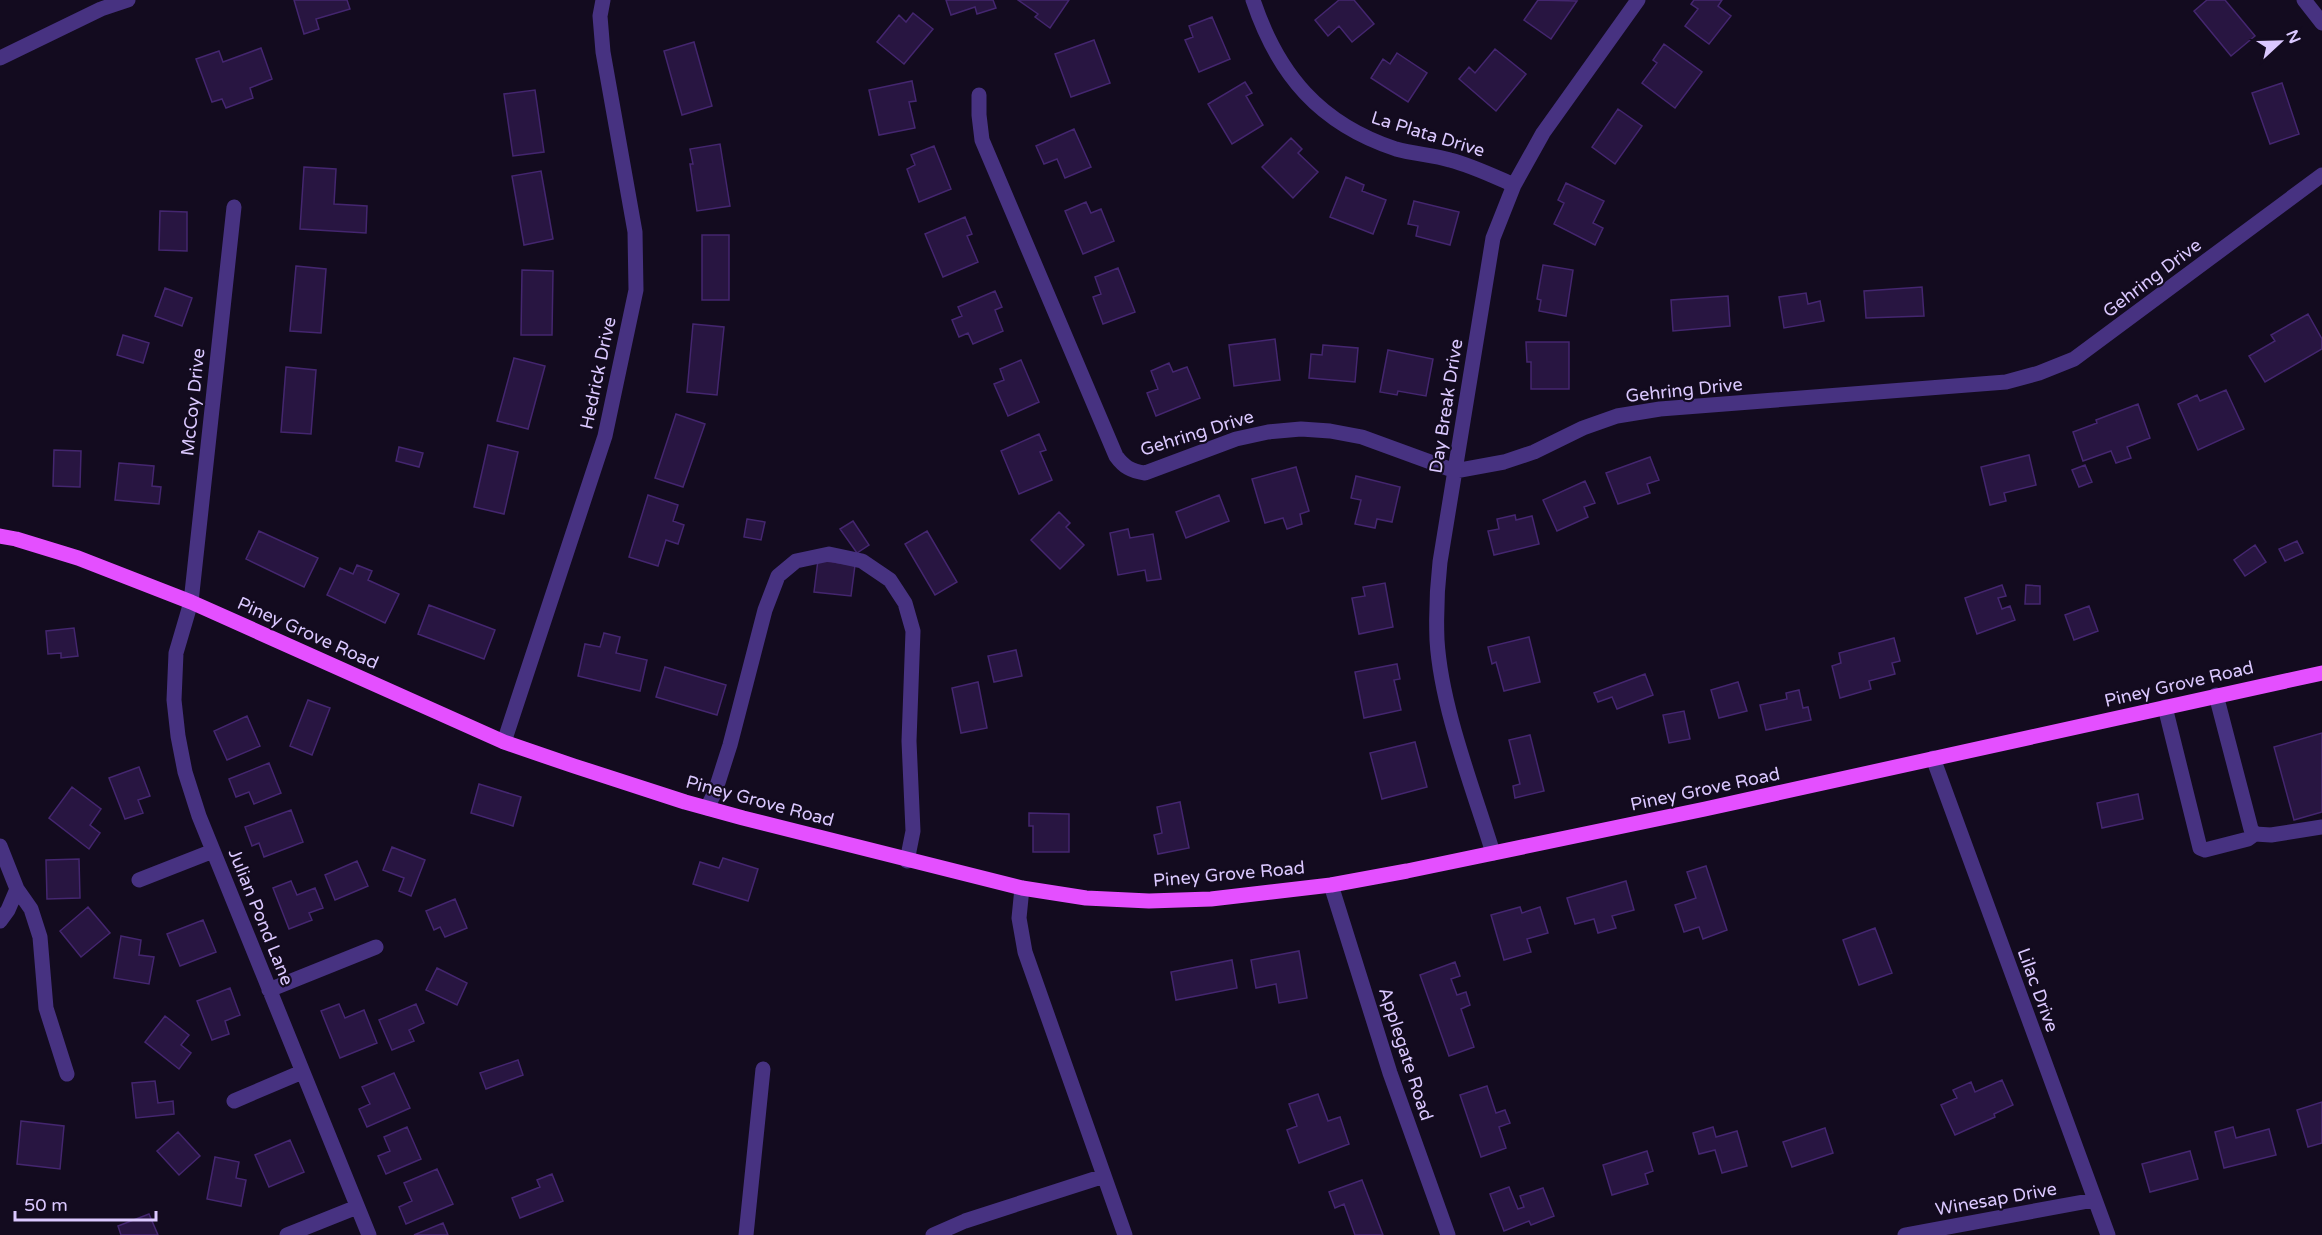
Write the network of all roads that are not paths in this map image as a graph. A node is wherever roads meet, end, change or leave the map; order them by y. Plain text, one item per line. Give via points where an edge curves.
1 (128, 0) edge
2 (603, 0) edge
3 (1253, 0) edge
4 (1638, 0) edge
5 (2304, 0) edge
6 (99, 5) edge
7 (2322, 23) edge
8 (0, 58) edge
9 (979, 95) dead end
10 (2322, 175) edge
11 (1514, 186) junction
12 (234, 207) dead end
13 (1455, 471) junction
14 (0, 536) edge
15 (191, 602) junction
16 (2322, 673) edge
17 (2216, 695) junction
18 (2165, 707) junction
19 (504, 742) junction
20 (1933, 758) junction
21 (707, 808) junction
22 (2322, 827) edge
23 (2255, 834) junction
24 (0, 846) edge
25 (213, 851) junction
26 (1493, 853) junction
27 (907, 861) junction
28 (139, 880) dead end
29 (1331, 885) junction
30 (1022, 888) junction
31 (17, 889) junction
32 (0, 921) edge
33 (376, 947) dead end
34 (269, 990) junction
35 (763, 1069) dead end
36 (302, 1072) junction
37 (67, 1074) dead end
38 (234, 1101) dead end
39 (1104, 1176) junction
40 (2094, 1200) junction
41 (357, 1207) junction
42 (287, 1235) edge
43 (369, 1235) edge
44 (746, 1235) edge
45 (933, 1235) edge
46 (1125, 1235) edge
47 (1448, 1235) edge
48 (1905, 1235) edge
49 (2108, 1235) edge

1 - 6 street
2 - 19 street, Hedrick Drive via 603,52 635,232 636,290 605,436
3 - 11 street, La Plata Drive via 1263,30 1296,85 1342,125 1398,150 1449,160
4 - 11 street, Day Break Drive via 1543,133
5 - 7 street
6 - 8 street
9 - 13 street, Gehring Drive via 982,140 1122,465 1144,473 1236,439 1301,429 1362,437
10 - 13 street, Gehring Drive via 2074,359 2039,373 2006,382 1660,409 1617,416 1534,452
11 - 13 street, Day Break Drive via 1493,238
12 - 15 street, McCoy Drive
13 - 26 street, Day Break Drive via 1438,585 1437,641 1454,727
14 - 15 main road, Piney Grove Road via 78,558
15 - 19 main road, Piney Grove Road
15 - 25 street, Julian Pond Lane via 176,653 174,700 185,772
16 - 17 main road, Piney Grove Road
17 - 18 main road, Piney Grove Road
17 - 23 street
18 - 20 main road, Piney Grove Road
18 - 23 street via 2200,848 2205,850
19 - 21 main road, Piney Grove Road
20 - 26 main road, Piney Grove Road
20 - 40 street, Lilac Drive
21 - 27 main road, Piney Grove Road
21 - 27 street via 730,745 755,644 778,576 796,561 829,554 862,561 890,580 905,603 914,631 909,741 913,831
22 - 23 street
24 - 31 street
25 - 28 street
25 - 34 street, Julian Pond Lane
26 - 29 main road, Piney Grove Road
27 - 30 main road, Piney Grove Road
29 - 30 main road, Piney Grove Road via 1211,899 1149,901 1086,898
29 - 47 street, Applegate Road via 1390,1073
30 - 39 street via 1019,918 1025,952
31 - 32 street
31 - 37 street via 31,909 40,937 46,1008
33 - 34 street
34 - 36 street, Julian Pond Lane
35 - 44 street
36 - 38 street
36 - 41 street, Julian Pond Lane
39 - 45 street
39 - 46 street
40 - 48 street, Winesap Drive
40 - 49 street, Lilac Drive
41 - 42 street
41 - 43 street, Julian Pond Lane

